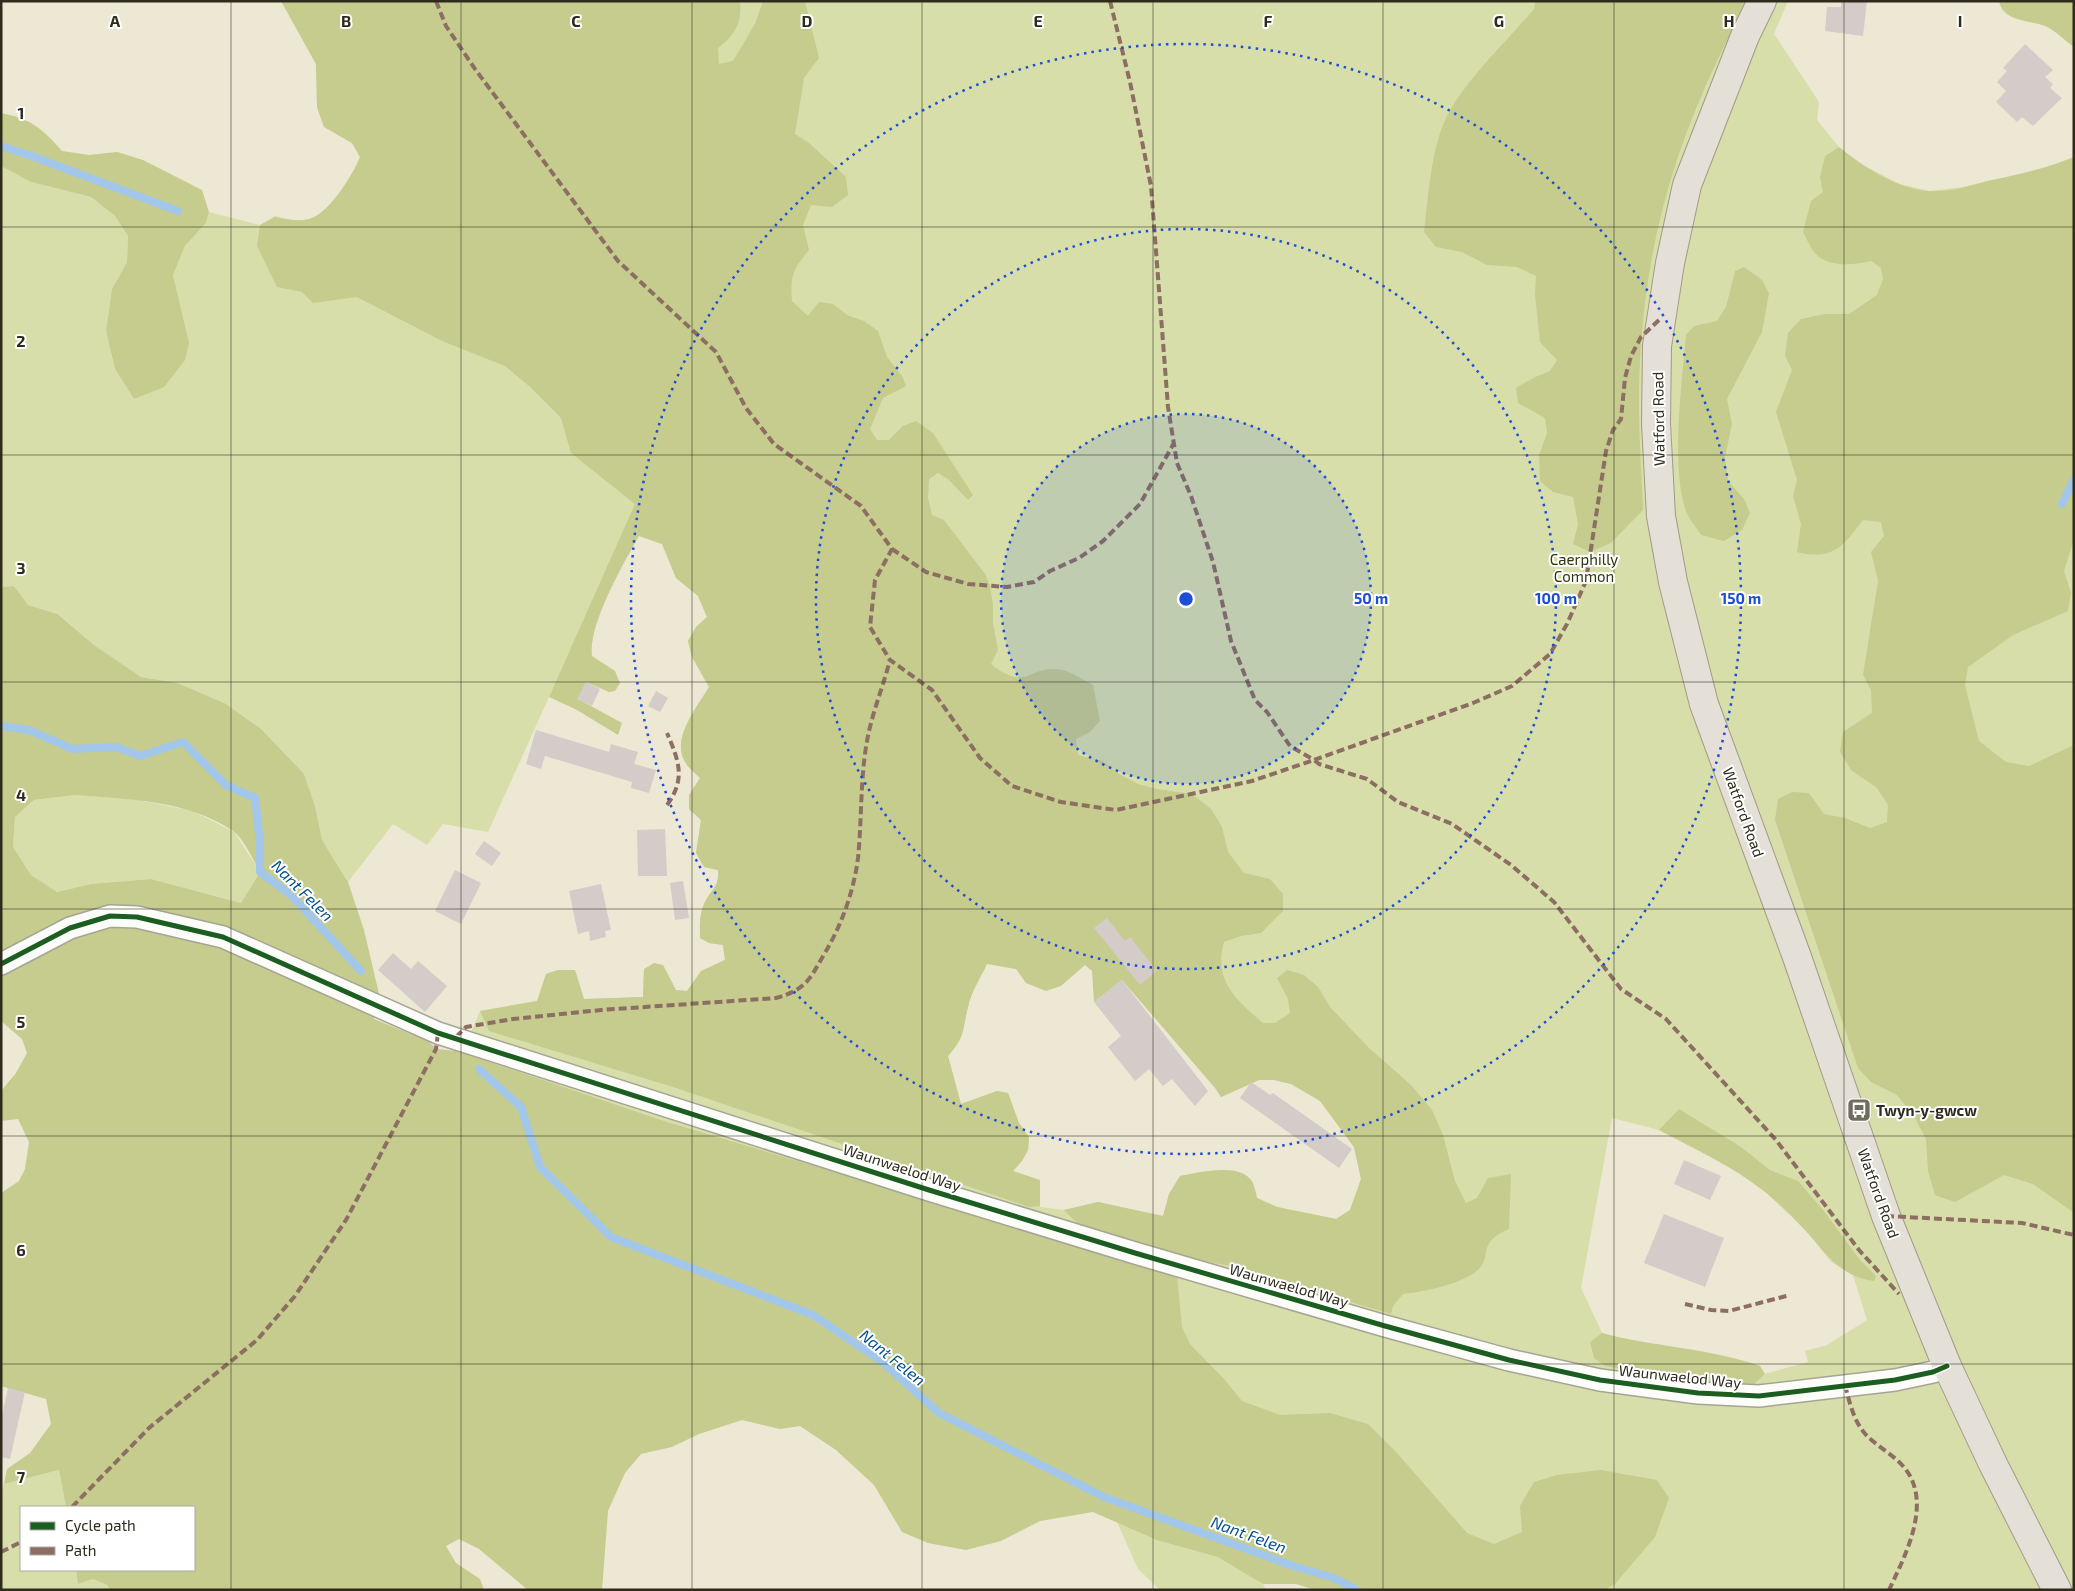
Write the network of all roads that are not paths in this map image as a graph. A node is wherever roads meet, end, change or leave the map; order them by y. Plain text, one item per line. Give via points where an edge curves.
1 (1762, 1) edge
2 (1, 964) edge
3 (1947, 1366) junction
4 (2057, 1590) edge

1 - 3 main road, Watford Road via 1731,70 1687,185 1670,263 1657,346 1656,424 1661,516 1673,582 1704,704 1797,957 1886,1216
2 - 3 street, Waunwaelod Way via 89,920 110,916 137,917 223,937 438,1033 1135,1253 1510,1360 1600,1380 1698,1393 1759,1396 1895,1380
3 - 4 main road, Watford Road

